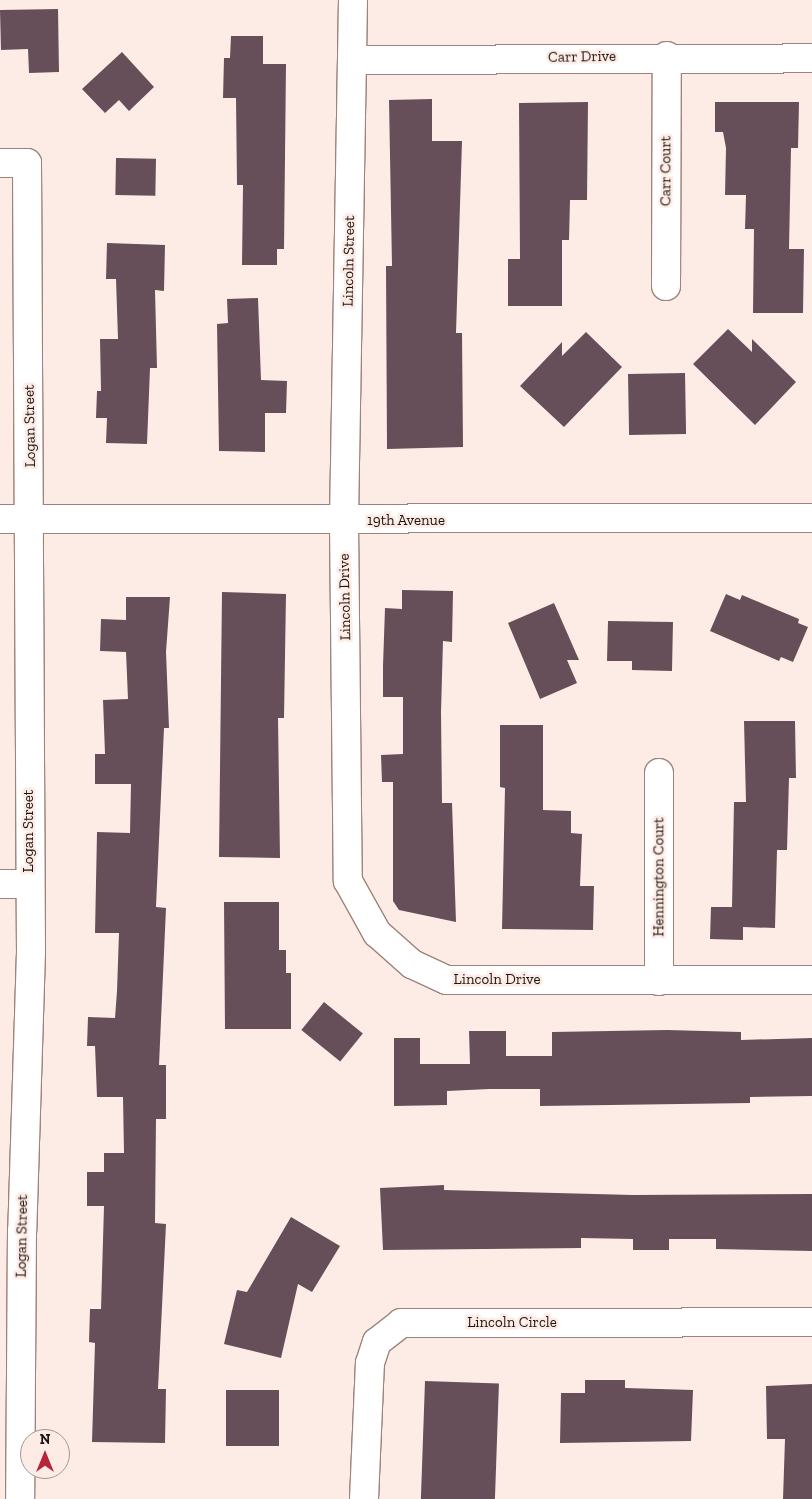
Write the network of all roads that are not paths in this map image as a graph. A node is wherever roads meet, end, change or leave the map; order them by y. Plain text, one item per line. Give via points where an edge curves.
1 (353, 0) edge
2 (667, 56) junction
3 (812, 58) edge
4 (353, 60) junction
5 (13, 163) edge
6 (666, 286) dead end
7 (812, 518) edge
8 (0, 519) edge
9 (31, 519) junction
10 (344, 522) junction
11 (659, 773) dead end
12 (0, 884) edge
13 (29, 884) junction
14 (812, 980) edge
15 (658, 981) junction
16 (812, 1322) edge
17 (20, 1499) edge
18 (364, 1499) edge

1 - 4 street, Lincoln Street
2 - 3 street, Carr Drive
2 - 4 street, Carr Drive
2 - 6 street, Carr Court
4 - 10 street, Lincoln Street
5 - 9 street, Logan Street
7 - 10 street, 19th Avenue
8 - 9 street, 19th Avenue
9 - 10 street, 19th Avenue
9 - 13 street, Logan Street
10 - 15 street, Lincoln Drive via 348,881 371,925 412,964 447,980
11 - 15 street, Hennington Court
12 - 13 street
13 - 17 street, Logan Street
14 - 15 street, Lincoln Drive
16 - 18 street, Lincoln Circle via 401,1323 377,1342 370,1363

